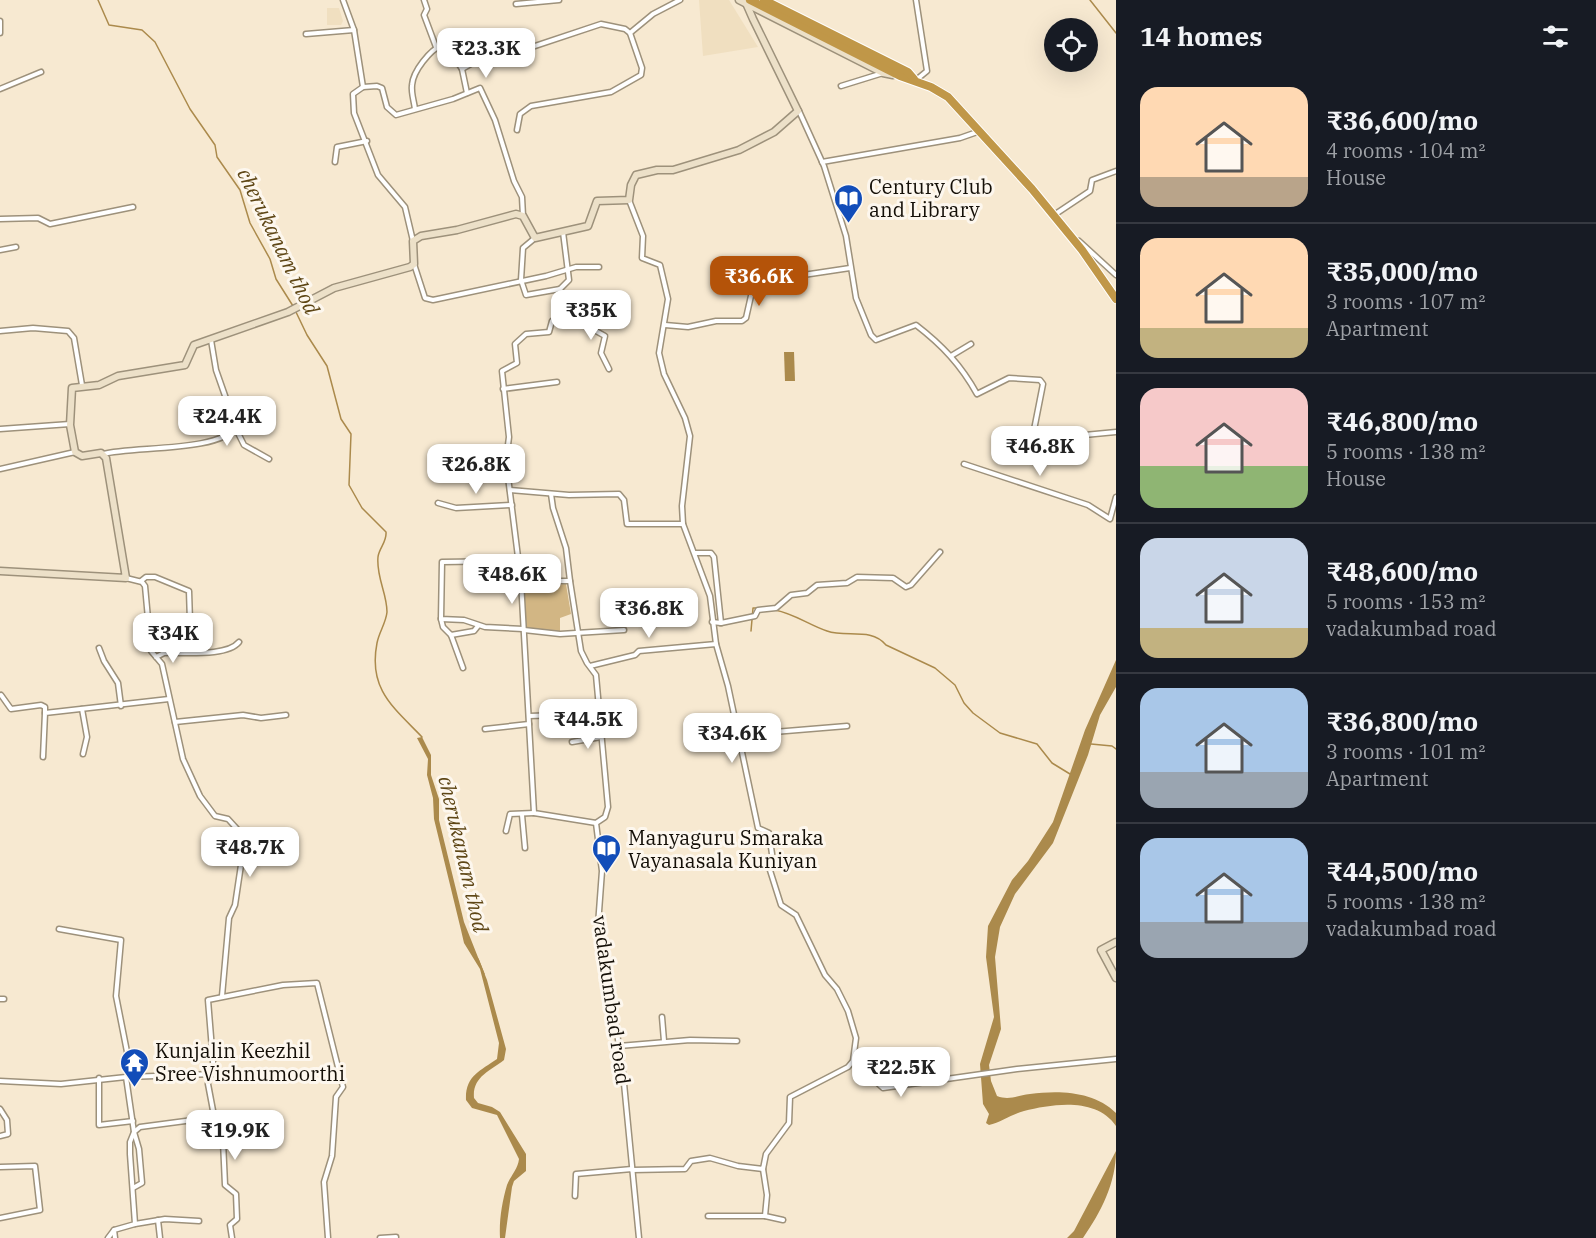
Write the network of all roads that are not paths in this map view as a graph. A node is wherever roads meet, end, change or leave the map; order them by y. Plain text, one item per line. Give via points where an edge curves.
1 (344, 0) edge
2 (424, 0) edge
3 (559, 0) edge
4 (680, 0) edge
5 (916, 0) edge
6 (751, 1) edge
7 (516, 4) dead end
8 (0, 21) edge
9 (354, 30) junction
10 (0, 33) edge
11 (630, 33) junction
12 (306, 34) dead end
13 (436, 47) junction
14 (462, 69) junction
15 (40, 72) dead end
16 (883, 73) junction
17 (900, 76) junction
18 (915, 80) junction
19 (841, 86) dead end
20 (363, 87) junction
21 (0, 89) edge
22 (467, 93) junction
23 (415, 109) junction
24 (798, 111) junction
25 (517, 130) dead end
26 (980, 131) junction
27 (367, 141) junction
28 (335, 162) dead end
29 (822, 162) junction
30 (1116, 171) edge
31 (629, 200) junction
32 (133, 207) dead end
33 (1054, 215) junction
34 (523, 216) junction
35 (0, 219) edge
36 (1067, 231) junction
37 (562, 232) junction
38 (535, 238) junction
39 (413, 241) junction
40 (16, 247) dead end
41 (0, 249) edge
42 (414, 264) junction
43 (598, 267) dead end
44 (850, 268) junction
45 (567, 269) junction
46 (1116, 275) edge
47 (521, 279) junction
48 (560, 289) junction
49 (1116, 299) edge
50 (569, 313) junction
51 (665, 325) junction
52 (0, 331) edge
53 (211, 340) junction
54 (971, 344) dead end
55 (951, 356) junction
56 (609, 369) dead end
57 (557, 382) dead end
58 (82, 386) junction
59 (503, 389) junction
60 (70, 424) junction
61 (0, 429) edge
62 (236, 429) junction
63 (1116, 432) edge
64 (75, 452) junction
65 (104, 454) junction
66 (269, 459) dead end
67 (964, 464) dead end
68 (0, 469) edge
69 (510, 490) junction
70 (551, 494) junction
71 (1116, 497) edge
72 (438, 503) dead end
73 (512, 505) junction
74 (683, 524) junction
75 (940, 552) dead end
76 (695, 553) junction
77 (518, 561) junction
78 (0, 572) edge
79 (126, 578) junction
80 (521, 581) junction
81 (570, 581) junction
82 (141, 582) junction
83 (441, 619) junction
84 (712, 622) junction
85 (721, 623) junction
86 (478, 626) junction
87 (524, 629) junction
88 (624, 630) dead end
89 (578, 633) junction
90 (451, 635) junction
91 (239, 642) dead end
92 (716, 644) junction
93 (99, 648) dead end
94 (192, 652) junction
95 (156, 657) junction
96 (590, 666) junction
97 (463, 668) dead end
98 (2, 695) dead end
99 (169, 699) junction
100 (121, 706) junction
101 (599, 708) junction
102 (82, 710) junction
103 (45, 713) junction
104 (286, 715) dead end
105 (529, 716) junction
106 (175, 722) junction
107 (530, 724) junction
108 (847, 726) dead end
109 (485, 729) dead end
110 (739, 735) junction
111 (602, 737) junction
112 (572, 742) dead end
113 (83, 754) dead end
114 (43, 757) dead end
115 (534, 813) junction
116 (522, 814) junction
117 (596, 823) junction
118 (506, 831) dead end
119 (525, 848) dead end
120 (59, 929) dead end
121 (1116, 942) edge
122 (1116, 978) edge
123 (222, 996) junction
124 (662, 1017) dead end
125 (664, 1041) junction
126 (737, 1041) dead end
127 (619, 1046) junction
128 (1116, 1059) edge
129 (853, 1061) junction
130 (126, 1077) junction
131 (132, 1077) junction
132 (99, 1078) junction
133 (0, 1081) edge
134 (208, 1084) dead end
135 (0, 1109) edge
136 (192, 1120) dead end
137 (133, 1121) junction
138 (135, 1132) junction
139 (0, 1136) edge
140 (0, 1167) edge
141 (632, 1169) junction
142 (764, 1169) junction
143 (133, 1188) junction
144 (575, 1196) dead end
145 (708, 1216) dead end
146 (765, 1216) junction
147 (0, 1218) edge
148 (158, 1220) junction
149 (783, 1220) dead end
150 (199, 1221) dead end
151 (135, 1224) junction
152 (114, 1230) junction
153 (396, 1237) edge
154 (108, 1238) edge
155 (115, 1238) edge
156 (160, 1238) edge
157 (232, 1238) edge
158 (328, 1238) edge
159 (380, 1238) edge
160 (639, 1238) edge

1 - 9 street
2 - 13 street via 424,15
3 - 7 street
4 - 11 street via 653,14
5 - 18 street via 927,71
6 - 16 street
6 - 17 highway
6 - 18 highway via 908,72
6 - 24 street
8 - 10 street
9 - 12 street
9 - 20 street
11 - 14 street via 601,24 505,56 478,60
11 - 25 street via 641,75 602,94 531,106 520,114
13 - 14 street via 446,44
13 - 23 street via 414,77
14 - 22 street
15 - 21 street
16 - 17 street
16 - 19 street
17 - 18 highway
18 - 26 highway via 948,97
20 - 23 street via 382,88 392,114
20 - 27 street via 352,98 354,113
22 - 23 street
22 - 34 street via 480,88 486,96 522,197
24 - 29 street
24 - 31 street via 774,132 739,150 674,170 636,175
26 - 29 street via 960,138
26 - 33 highway
27 - 28 street via 337,147
27 - 39 street via 378,175 405,207
29 - 44 street via 846,236
30 - 33 street via 1092,180 1090,191
31 - 37 street via 597,201 588,226
31 - 51 street via 643,236 642,258 660,265 668,298
32 - 35 street via 51,224 38,218
33 - 36 highway
34 - 38 street
34 - 39 street via 508,215
36 - 46 street
36 - 49 highway
37 - 38 street
37 - 45 street
38 - 47 street via 523,248
39 - 42 street
40 - 41 street
42 - 47 street via 425,298 433,300
42 - 53 street via 334,288 288,312
43 - 45 street
44 - 51 street via 790,277 765,272 755,278 742,321 688,327
44 - 55 street via 856,298 876,340 916,325
45 - 47 street
45 - 48 street via 569,280
47 - 48 street via 526,295
48 - 50 street
50 - 56 street via 587,314 596,322 596,331 605,336 601,353
50 - 59 street via 552,321 551,331 525,334 515,344 516,363 502,371
51 - 74 street via 659,353 664,375 690,436 681,506
52 - 58 street via 68,331 74,338
53 - 58 street via 194,345 185,365
53 - 62 street via 216,370
54 - 55 street
55 - 63 street via 977,394 1009,378 1040,380 1043,384 1032,440
57 - 59 street
58 - 60 street via 70,391
59 - 69 street
60 - 61 street
60 - 64 street
62 - 65 street via 202,443
62 - 66 street via 244,445
64 - 65 street via 82,456
64 - 68 street
65 - 79 street
67 - 71 street via 1088,505 1110,519
69 - 70 street
69 - 73 street
70 - 74 street via 619,494 624,500 627,524
70 - 81 street via 566,548
72 - 73 street via 456,508
73 - 77 street
74 - 76 street
75 - 85 street via 906,587 893,578 857,577 847,583 817,585 807,593 791,595 776,608
76 - 84 street via 710,597
76 - 85 street via 711,553 714,557
77 - 80 street
77 - 83 street via 442,562
78 - 79 street
79 - 82 street
80 - 81 street
80 - 87 street
81 - 89 street
82 - 94 street via 146,577 155,577 189,591
82 - 95 street via 145,586 151,651
83 - 86 street via 464,620
83 - 90 street
84 - 85 street
84 - 92 street
86 - 87 street
86 - 90 street via 474,631
87 - 89 street
87 - 105 street
88 - 89 street
89 - 96 street via 584,659
90 - 97 street
91 - 94 street via 232,649
92 - 96 street via 639,651
92 - 110 street
93 - 100 street via 118,683
94 - 95 street
95 - 99 street via 162,664
96 - 101 street via 596,675
98 - 103 street via 11,709 41,705
99 - 100 street
99 - 106 street
100 - 102 street
101 - 105 street
101 - 111 street
102 - 103 street
102 - 113 street via 87,737
103 - 114 street
104 - 106 street
105 - 107 street
106 - 123 street via 183,759 200,796 216,816 234,823 240,838 241,865 229,918
107 - 109 street
107 - 115 street
108 - 110 street
110 - 129 street via 758,828 769,833 772,854 768,864 781,905 796,915 825,975 848,1011 856,1038
111 - 112 street
111 - 117 street via 608,807 605,817
115 - 116 street
115 - 117 street
116 - 118 street via 510,814
116 - 119 street
117 - 127 street, vadakumbad road via 602,870 598,926
120 - 131 street via 121,940 116,996
121 - 122 street via 1101,950
123 - 131 street via 207,1002 214,1074
123 - 158 street via 318,983 343,1088 336,1097 332,1156 324,1182
124 - 125 street
125 - 126 street
125 - 127 street
127 - 141 street, vadakumbad road
128 - 129 street via 880,1088
129 - 142 street via 844,1070 789,1097 789,1123 766,1154
130 - 131 street
130 - 132 street
130 - 137 street
132 - 133 street via 61,1084
132 - 137 street via 99,1125
134 - 157 street via 214,1121 223,1141 225,1185 236,1194 237,1219 230,1226
135 - 139 street via 7,1119 8,1134
136 - 138 street via 140,1127
137 - 138 street
138 - 143 street via 130,1142
138 - 143 street via 142,1183
140 - 147 street via 35,1166 40,1210
141 - 142 street via 685,1169 691,1161 705,1158
141 - 144 street via 576,1174
141 - 160 street, vadakumbad road
142 - 146 street
143 - 151 street
145 - 146 street
146 - 149 street
148 - 150 street
148 - 151 street
148 - 156 street
151 - 152 street
152 - 154 street
152 - 155 street
153 - 159 street

